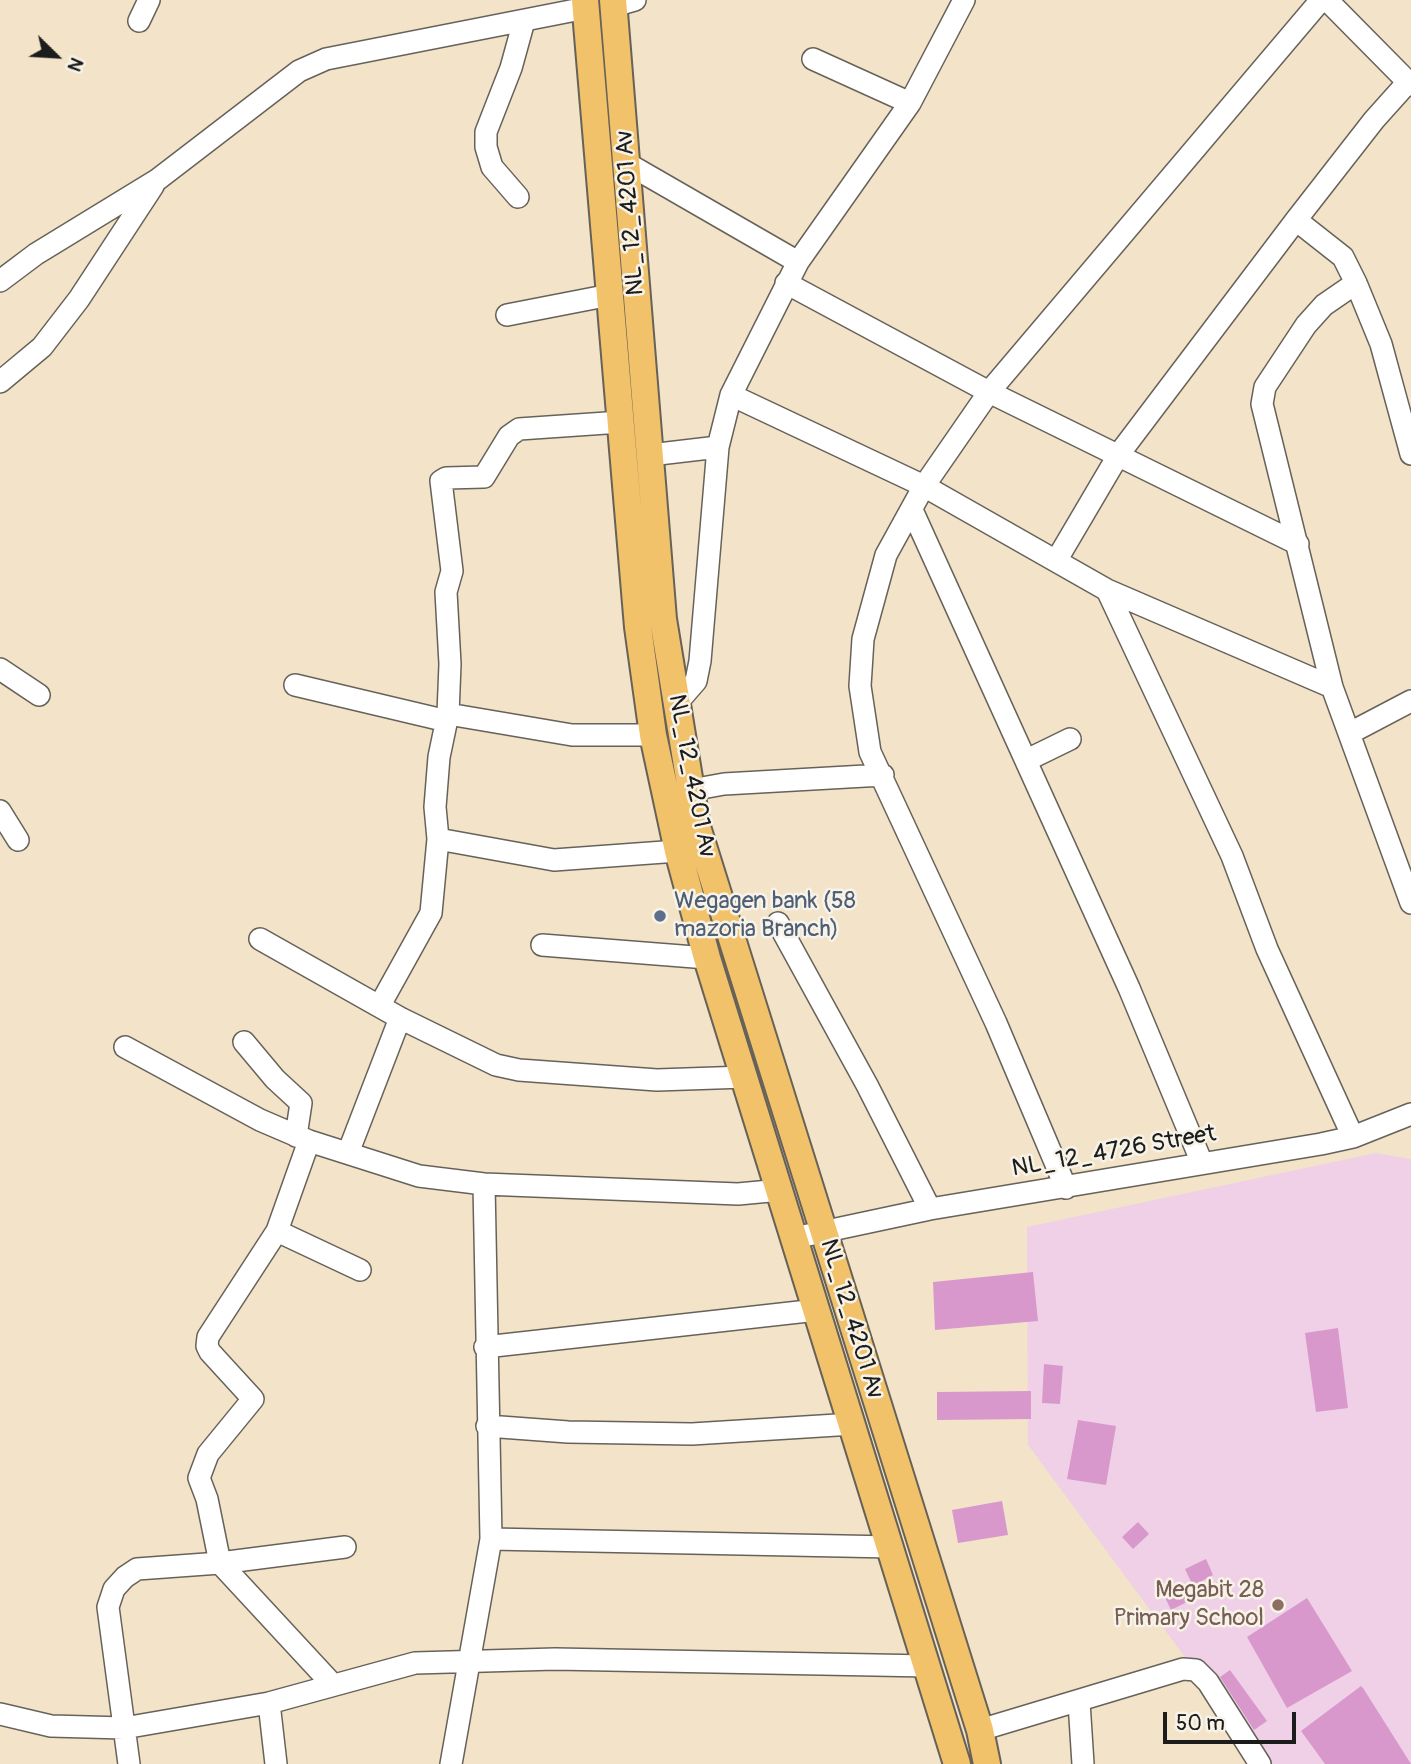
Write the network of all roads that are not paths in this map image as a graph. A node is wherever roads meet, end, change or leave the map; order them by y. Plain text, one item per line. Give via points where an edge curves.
1 (149, 0) edge
2 (964, 0) edge
3 (1321, 0) edge
4 (1327, 0) edge
5 (621, 2) edge
6 (586, 4) edge
7 (139, 21) dead end
8 (524, 21) junction
9 (813, 59) dead end
10 (1410, 84) edge
11 (910, 103) junction
12 (628, 164) junction
13 (157, 180) junction
14 (519, 197) dead end
15 (1296, 220) junction
16 (798, 262) junction
17 (0, 281) edge
18 (786, 283) junction
19 (1356, 283) junction
20 (610, 295) junction
21 (506, 315) dead end
22 (0, 382) edge
23 (989, 392) junction
24 (731, 395) junction
25 (621, 422) junction
26 (718, 447) junction
27 (1119, 454) junction
28 (1411, 454) edge
29 (649, 455) junction
30 (924, 486) junction
31 (912, 510) junction
32 (1298, 544) junction
33 (1056, 561) junction
34 (1107, 590) junction
35 (0, 669) edge
36 (295, 685) dead end
37 (1332, 687) junction
38 (39, 695) dead end
39 (1411, 701) edge
40 (677, 704) junction
41 (447, 717) junction
42 (1350, 733) junction
43 (653, 735) junction
44 (1070, 739) dead end
45 (1027, 760) junction
46 (883, 775) junction
47 (691, 790) junction
48 (0, 811) edge
49 (438, 839) junction
50 (18, 840) dead end
51 (678, 851) junction
52 (1411, 902) edge
53 (778, 923) dead end
54 (260, 939) dead end
55 (542, 945) dead end
56 (707, 958) junction
57 (380, 1005) junction
58 (400, 1018) junction
59 (244, 1042) dead end
60 (125, 1047) dead end
61 (745, 1077) junction
62 (1411, 1114) edge
63 (1353, 1137) junction
64 (302, 1138) junction
65 (348, 1153) junction
66 (1202, 1163) junction
67 (484, 1184) junction
68 (1066, 1188) junction
69 (781, 1191) junction
70 (930, 1209) junction
71 (823, 1230) junction
72 (277, 1231) junction
73 (794, 1238) junction
74 (360, 1270) dead end
75 (817, 1310) junction
76 (485, 1348) junction
77 (853, 1424) junction
78 (487, 1426) junction
79 (491, 1539) junction
80 (892, 1547) junction
81 (345, 1548) dead end
82 (220, 1563) junction
83 (469, 1661) junction
84 (928, 1666) junction
85 (333, 1685) junction
86 (1079, 1702) junction
87 (269, 1703) junction
88 (0, 1714) edge
89 (124, 1728) junction
90 (980, 1730) junction
91 (1256, 1762) edge
92 (129, 1764) edge
93 (276, 1764) edge
94 (451, 1764) edge
95 (957, 1764) edge
96 (987, 1764) edge
97 (1083, 1764) edge

1 - 7 street
2 - 11 street
3 - 23 street
4 - 10 street
5 - 12 main road, NL_12_4201 Av
6 - 8 street
6 - 20 main road, NL_12_4201 Av
8 - 13 street via 326,59 299,71
8 - 14 street via 486,131 492,167
9 - 11 street
10 - 15 street via 1374,120
11 - 16 street
12 - 16 street
12 - 29 main road, NL_12_4201 Av
13 - 17 street
13 - 22 street via 42,347
15 - 19 street via 1343,257
15 - 27 street
16 - 18 street
18 - 23 street
18 - 24 street
19 - 28 street via 1381,344
19 - 32 street via 1306,325 1262,395
20 - 21 street
20 - 25 main road, NL_12_4201 Av
23 - 27 street
23 - 30 street
24 - 26 street
24 - 30 street
25 - 41 street via 519,429 509,436 484,477 441,481 452,571 446,592
25 - 43 main road, NL_12_4201 Av via 638,627
26 - 29 street
26 - 40 street via 700,661 696,681
27 - 32 street
27 - 33 street
29 - 40 main road, NL_12_4201 Av via 663,619
30 - 31 street
30 - 33 street
31 - 45 street
31 - 46 street via 886,555 863,639 860,686 864,723 870,752
32 - 37 street
33 - 34 street
34 - 37 street
34 - 63 street via 1232,856 1267,949
35 - 38 street
36 - 41 street
37 - 42 street
39 - 42 street
40 - 47 main road, NL_12_4201 Av
41 - 43 street via 572,735
41 - 49 street via 436,783
42 - 52 street
43 - 51 main road, NL_12_4201 Av
44 - 45 street
45 - 66 street
46 - 47 street
46 - 68 street
47 - 71 main road, NL_12_4201 Av via 719,903
48 - 50 street
49 - 51 street via 554,859
49 - 57 street via 431,913
51 - 56 main road, NL_12_4201 Av
53 - 70 street
54 - 57 street
55 - 56 street
56 - 61 main road, NL_12_4201 Av
57 - 58 street
58 - 61 street via 475,1058 519,1070 657,1080
58 - 65 street
59 - 64 street via 301,1103
60 - 64 street
61 - 69 main road, NL_12_4201 Av
62 - 63 street, NL_12_4726 Street
63 - 66 street, NL_12_4726 Street
64 - 65 street
64 - 72 street
65 - 67 street via 419,1176
66 - 68 street, NL_12_4726 Street
67 - 69 street via 738,1194
67 - 76 street
68 - 70 street, NL_12_4726 Street
69 - 73 main road, NL_12_4201 Av
70 - 71 street, NL_12_4726 Street
71 - 73 street, NL_12_4726 Street
71 - 90 main road, NL_12_4201 Av
72 - 74 street
72 - 82 street via 206,1346 253,1399 208,1454 199,1478
73 - 75 main road, NL_12_4201 Av
75 - 76 street
75 - 77 main road, NL_12_4201 Av
76 - 78 street
77 - 78 street via 692,1434
77 - 80 main road, NL_12_4201 Av
78 - 79 street
79 - 80 street
79 - 83 street
80 - 84 main road, NL_12_4201 Av
81 - 82 street
82 - 85 street
82 - 89 street via 136,1569 114,1589 108,1607
83 - 84 street
83 - 85 street via 415,1663
83 - 94 street
84 - 95 main road, NL_12_4201 Av
85 - 87 street
86 - 90 street
86 - 91 street via 1182,1669 1196,1670
86 - 97 street
87 - 89 street
87 - 93 street
88 - 89 street via 51,1726
89 - 92 street
90 - 96 main road, NL_12_4201 Av

